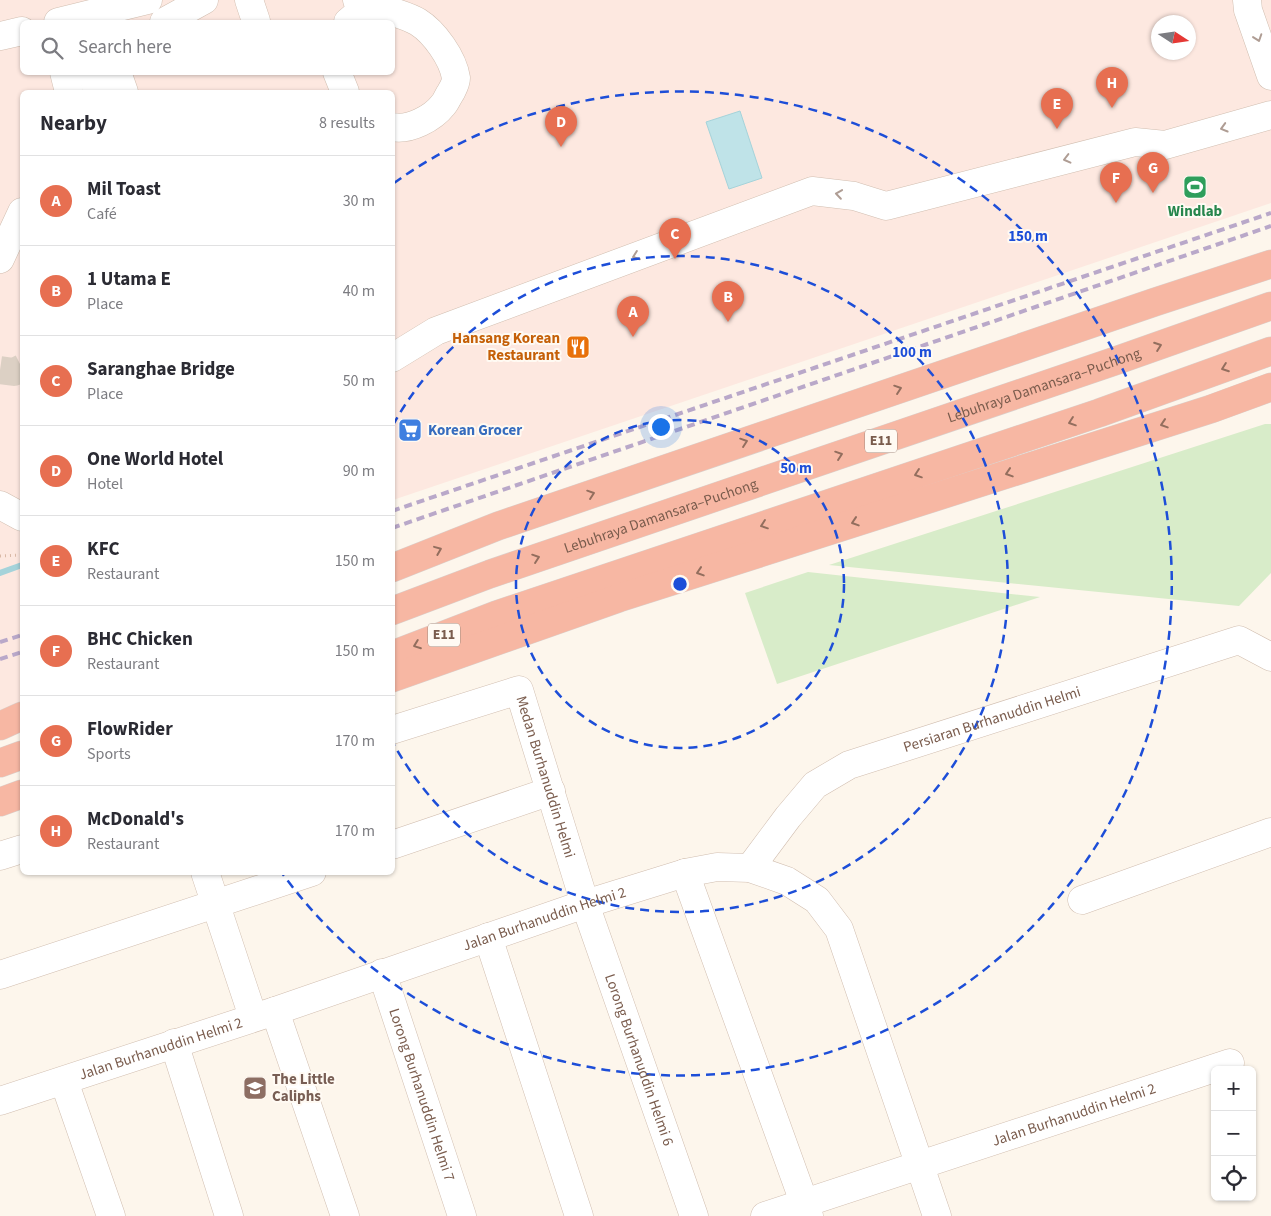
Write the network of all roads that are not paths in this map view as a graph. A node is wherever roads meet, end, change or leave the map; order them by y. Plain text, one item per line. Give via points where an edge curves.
1 (204, 0) edge
2 (338, 0) edge
3 (357, 0) edge
4 (368, 0) edge
5 (411, 0) edge
6 (1247, 0) edge
7 (151, 8) edge
8 (100, 17) edge
9 (75, 20) edge
10 (168, 20) edge
11 (333, 20) edge
12 (350, 20) edge
13 (20, 31) edge
14 (0, 36) edge
15 (65, 75) edge
16 (92, 75) edge
17 (119, 75) edge
18 (331, 75) edge
19 (339, 75) edge
20 (1271, 76) edge
21 (68, 90) edge
22 (97, 90) edge
23 (123, 90) edge
24 (335, 90) edge
25 (343, 90) edge
26 (1271, 115) edge
27 (395, 128) edge
28 (395, 137) edge
29 (20, 216) edge
30 (0, 259) edge
31 (1271, 264) edge
32 (1271, 275) edge
33 (1155, 302) junction
34 (1271, 306) edge
35 (1271, 351) edge
36 (395, 356) edge
37 (1271, 387) edge
38 (1271, 400) edge
39 (1211, 409) junction
40 (0, 505) edge
41 (20, 516) edge
42 (395, 567) edge
43 (395, 610) edge
44 (395, 654) edge
45 (1271, 657) edge
46 (395, 677) edge
47 (20, 717) edge
48 (0, 726) edge
49 (395, 729) edge
50 (20, 747) edge
51 (0, 749) edge
52 (20, 755) edge
53 (0, 763) edge
54 (550, 791) junction
55 (20, 795) edge
56 (0, 802) edge
57 (1271, 832) edge
58 (395, 844) edge
59 (20, 850) edge
60 (0, 856) edge
61 (750, 868) junction
62 (685, 873) junction
63 (206, 875) edge
64 (303, 875) edge
65 (1082, 900) dead end
66 (585, 904) junction
67 (216, 905) junction
68 (488, 937) junction
69 (382, 973) junction
70 (0, 975) edge
71 (264, 1014) junction
72 (174, 1043) junction
73 (1230, 1063) dead end
74 (64, 1081) junction
75 (0, 1100) edge
76 (919, 1164) junction
77 (807, 1210) edge
78 (111, 1216) edge
79 (229, 1216) edge
80 (345, 1216) edge
81 (462, 1216) edge
82 (579, 1216) edge
83 (694, 1216) edge
84 (766, 1216) edge
85 (936, 1216) edge

1 - 10 street
2 - 11 street
3 - 12 street via 361,11
4 - 27 street via 371,8 380,8 418,22 442,45 456,79 443,105 428,117 411,126
5 - 28 street via 427,9 451,45 463,72 463,86 451,111 434,127
6 -> 20 street
7 - 8 street
8 - 9 street
13 - 14 street
15 - 21 street
16 - 22 street
17 - 23 street
18 - 24 street
19 - 25 street
26 -> 36 street via 1165,146 1135,142 886,206 854,196 812,191 436,331
29 - 30 street
31 - 33 highway
32 - 33 highway via 1175,304
42 -> 33 highway via 498,526
43 -> 34 highway, Lebuhraya Damansara–Puchong / E11 via 490,574
35 -> 44 highway, E11 via 1099,413 496,615
37 - 39 highway
38 - 39 highway
39 -> 46 highway via 619,598
40 - 41 street
45 - 61 street, Persiaran Burhanuddin Helmi via 1240,640 849,765 815,785
47 - 48 highway
49 - 54 street, Medan Burhanuddin Helmi via 519,690
50 - 51 highway
52 - 53 highway
54 - 58 street
54 - 66 street, Medan Burhanuddin Helmi
55 - 56 highway
57 - 65 street
59 - 60 street
61 - 62 street, Jalan Burhanuddin Helmi 2 via 717,867
61 - 76 street, Jalan Burhanuddin Helmi 2 via 787,882 817,900 839,928
62 - 66 street, Jalan Burhanuddin Helmi 2
62 - 77 street
63 - 67 street
64 - 67 street
66 - 68 street, Jalan Burhanuddin Helmi 2
66 - 83 street, Lorong Burhanuddin Helmi 6
67 - 70 street
67 - 71 street
68 - 69 street, Jalan Burhanuddin Helmi 2
68 - 82 street
69 - 71 street, Jalan Burhanuddin Helmi 2
69 - 81 street, Lorong Burhanuddin Helmi 7
71 - 72 street, Jalan Burhanuddin Helmi 2
71 - 80 street
72 - 74 street, Jalan Burhanuddin Helmi 2
72 - 79 street
73 - 76 street, Jalan Burhanuddin Helmi 2
74 - 75 street, Jalan Burhanuddin Helmi 2
74 - 78 street
76 - 77 street
76 - 85 street, Jalan Burhanuddin Helmi 2
77 - 84 street

